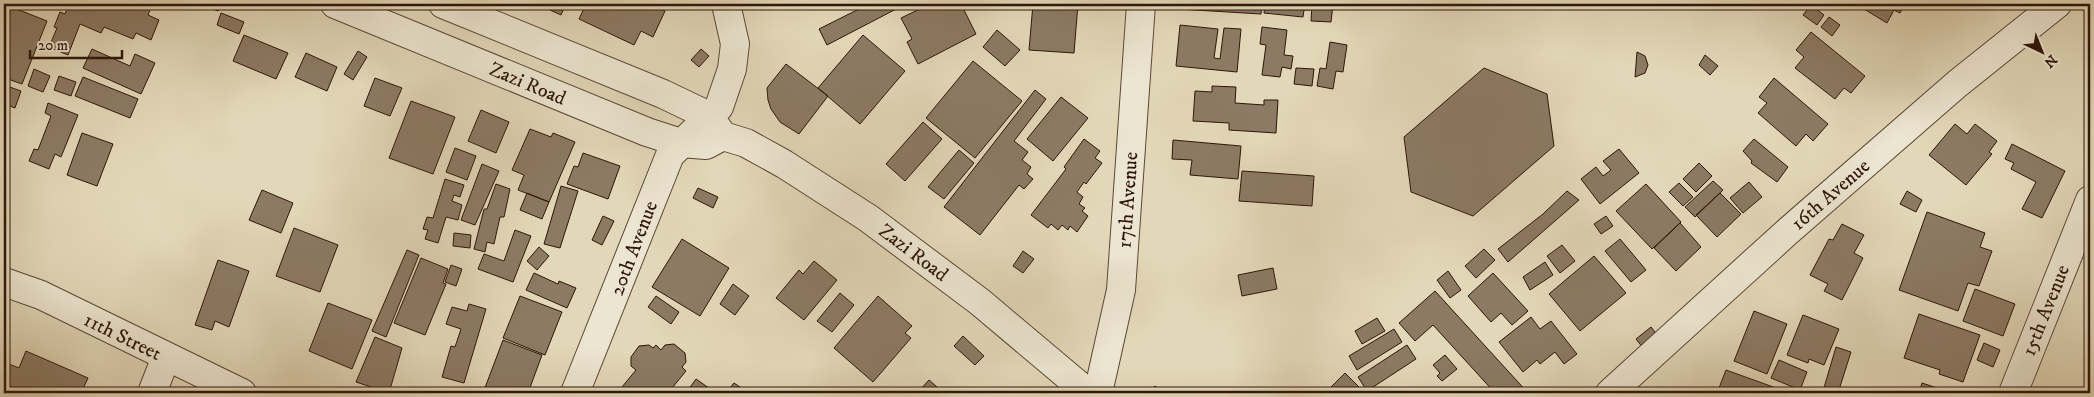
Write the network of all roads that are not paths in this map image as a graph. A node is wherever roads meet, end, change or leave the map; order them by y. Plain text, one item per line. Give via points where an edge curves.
1 (335, 4) edge
2 (443, 4) edge
3 (726, 4) edge
4 (1141, 4) edge
5 (2057, 4) edge
6 (716, 126) junction
7 (681, 143) junction
8 (2090, 200) edge
9 (4, 282) edge
10 (166, 357) junction
11 (152, 393) edge
12 (242, 393) edge
13 (574, 393) edge
14 (1088, 393) edge
15 (1098, 393) edge
16 (1610, 393) edge
17 (2013, 393) edge

1 - 7 street, Zazi Road
2 - 6 street, Zazi Road via 654,91
3 - 6 street, 20th Avenue via 735,44 732,69
4 - 15 street, 17th Avenue via 1121,290
5 - 16 street, 16th Avenue via 1957,84 1786,232
6 - 7 street, 20th Avenue
6 - 14 street, Zazi Road via 784,164 868,218 980,302
7 - 13 street, 20th Avenue via 670,156
8 - 17 street, 15th Avenue
9 - 10 street, 11th Street via 40,295
10 - 11 street
10 - 12 street, 11th Street

